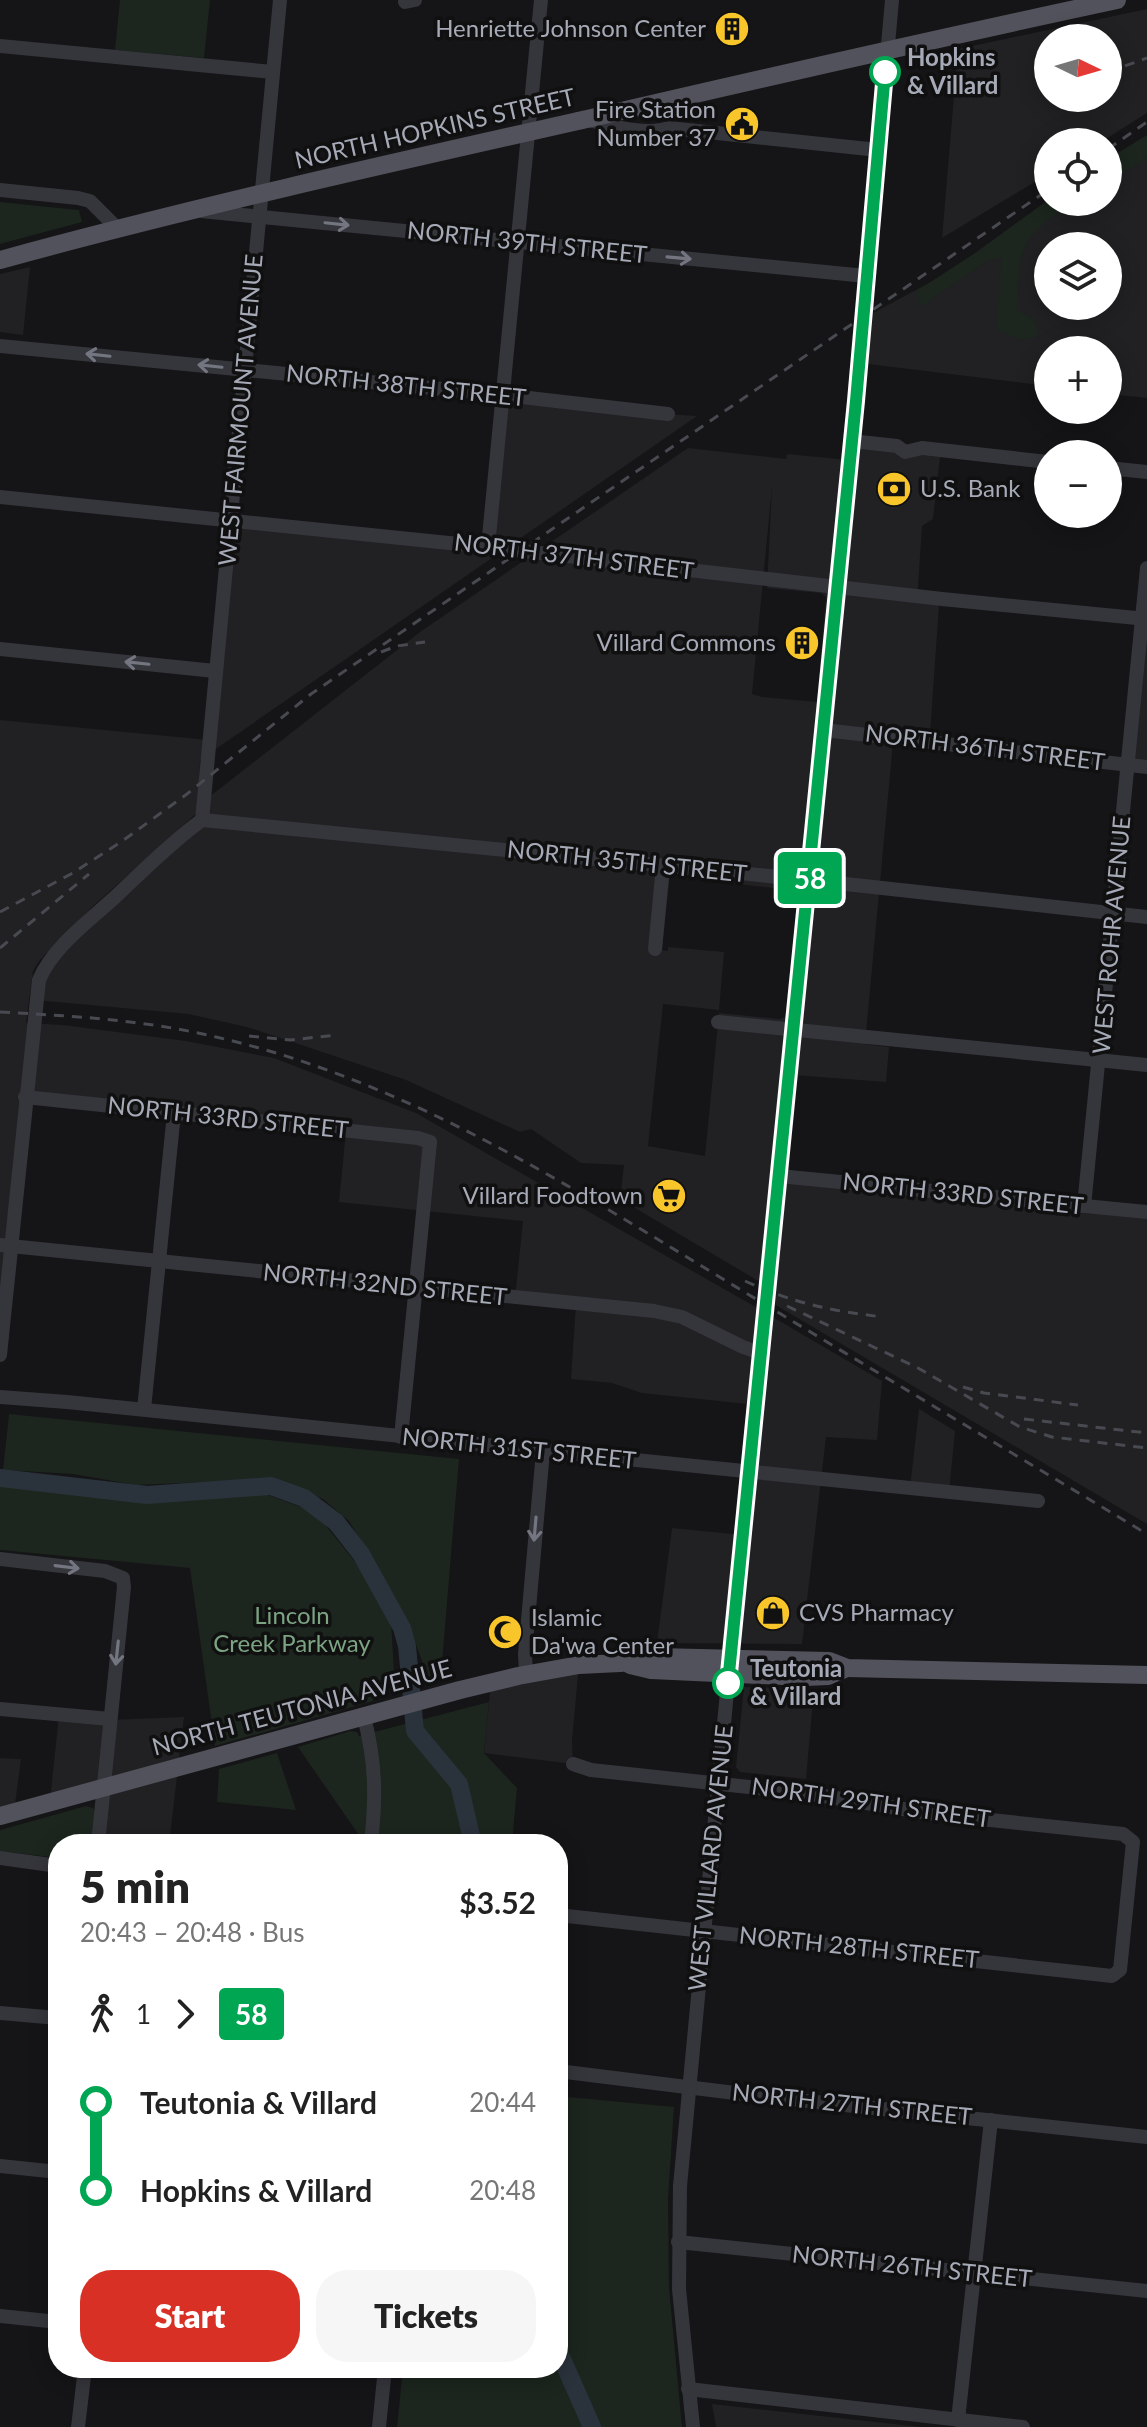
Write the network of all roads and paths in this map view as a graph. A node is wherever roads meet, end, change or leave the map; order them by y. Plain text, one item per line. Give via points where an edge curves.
1 (280, 0) edge
2 (541, 0) edge
3 (892, 0) edge
4 (1117, 0) edge
5 (0, 46) edge
6 (887, 49) junction
7 (273, 72) junction
8 (668, 100) junction
9 (585, 119) junction
10 (669, 128) junction
11 (528, 131) junction
12 (878, 150) junction
13 (0, 190) edge
14 (262, 194) junction
15 (188, 210) junction
16 (259, 216) junction
17 (117, 228) junction
18 (517, 243) junction
19 (0, 260) edge
20 (866, 276) junction
21 (0, 346) edge
22 (244, 370) junction
23 (504, 395) junction
24 (668, 414) dead end
25 (851, 441) junction
26 (1034, 460) edge
27 (1122, 469) edge
28 (1147, 472) edge
29 (0, 497) edge
30 (231, 520) junction
31 (488, 547) junction
32 (1147, 568) edge
33 (837, 587) junction
34 (1145, 618) edge
35 (0, 649) edge
36 (215, 671) junction
37 (824, 730) junction
38 (1128, 765) junction
39 (1147, 767) edge
40 (202, 820) junction
41 (663, 866) junction
42 (809, 880) junction
43 (1114, 914) junction
44 (1147, 917) edge
45 (655, 949) dead end
46 (718, 1022) dead end
47 (793, 1030) junction
48 (1100, 1061) junction
49 (1147, 1065) edge
50 (25, 1097) junction
51 (174, 1113) junction
52 (779, 1176) junction
53 (1084, 1206) junction
54 (1147, 1212) edge
55 (6, 1246) edge
56 (159, 1261) junction
57 (417, 1288) junction
58 (763, 1354) junction
59 (0, 1355) edge
60 (0, 1397) edge
61 (144, 1409) junction
62 (401, 1437) junction
63 (543, 1451) junction
64 (751, 1472) junction
65 (1038, 1501) dead end
66 (0, 1559) edge
67 (730, 1666) junction
68 (526, 1674) junction
69 (1147, 1675) edge
70 (0, 1709) edge
71 (368, 1716) junction
72 (110, 1719) junction
73 (573, 1764) dead end
74 (718, 1783) junction
75 (103, 1787) junction
76 (0, 1816) edge
77 (99, 1834) edge
78 (372, 1834) edge
79 (0, 1858) edge
80 (48, 1865) edge
81 (568, 1916) edge
82 (703, 1930) junction
83 (1112, 1976) joint
84 (0, 2013) edge
85 (48, 2017) edge
86 (568, 2072) edge
87 (688, 2086) junction
88 (991, 2120) junction
89 (1147, 2137) edge
90 (0, 2166) edge
91 (48, 2171) edge
92 (678, 2242) junction
93 (974, 2273) junction
94 (1147, 2291) edge
95 (0, 2316) edge
96 (48, 2321) edge
97 (84, 2378) edge
98 (384, 2378) edge
99 (688, 2389) junction
100 (958, 2420) junction
101 (78, 2427) edge
102 (379, 2427) edge
103 (693, 2427) edge
104 (1023, 2427) edge

1 - 7 street, WEST FAIRMOUNT AVENUE
2 - 11 street
3 - 6 street, WEST VILLARD AVENUE
4 - 6 main road, NORTH HOPKINS STREET
5 - 7 street
6 - 8 main road, NORTH HOPKINS STREET
6 - 12 street, WEST VILLARD AVENUE
7 - 14 street, WEST FAIRMOUNT AVENUE
8 - 9 main road, NORTH HOPKINS STREET
8 - 10 street
9 - 10 street via 614,127
9 - 11 main road, NORTH HOPKINS STREET
10 - 12 street
11 - 14 main road, NORTH HOPKINS STREET
11 - 18 street
12 - 20 street, WEST VILLARD AVENUE
13 - 17 street via 90,201
14 - 15 main road, NORTH HOPKINS STREET
14 - 16 street, WEST FAIRMOUNT AVENUE
15 - 16 street, NORTH 39TH STREET
15 - 17 main road, NORTH HOPKINS STREET
16 -> 18 street, NORTH 39TH STREET
16 - 22 street, WEST FAIRMOUNT AVENUE
17 - 19 main road, NORTH HOPKINS STREET
18 -> 20 street, NORTH 39TH STREET
18 - 23 street
20 - 25 street, WEST VILLARD AVENUE
22 -> 21 street, NORTH 38TH STREET
22 - 23 street, NORTH 38TH STREET
22 - 30 street, WEST FAIRMOUNT AVENUE
23 - 24 street, NORTH 38TH STREET
23 - 31 street
25 - 26 street via 897,446 905,452 922,448
25 - 33 street, WEST VILLARD AVENUE
27 - 28 street
29 - 30 street, NORTH 37TH STREET
30 - 31 street, NORTH 37TH STREET
30 - 36 street, WEST FAIRMOUNT AVENUE
31 - 33 street, NORTH 37TH STREET
32 - 34 street, WEST ROHR AVENUE
33 - 34 street, NORTH 37TH STREET
33 - 37 street, WEST VILLARD AVENUE
34 - 38 street, WEST ROHR AVENUE
36 -> 35 street
36 - 40 street, WEST FAIRMOUNT AVENUE
37 - 38 street, NORTH 36TH STREET
37 - 42 street, WEST VILLARD AVENUE
38 - 39 street, NORTH 36TH STREET
38 - 43 street, WEST ROHR AVENUE
40 - 41 street, NORTH 35TH STREET
40 - 50 street via 47,965 36,989
41 - 42 street, NORTH 35TH STREET
41 - 45 street
42 - 43 street, NORTH 35TH STREET
42 - 47 street, WEST VILLARD AVENUE
43 - 44 street, NORTH 35TH STREET
43 - 48 street, WEST ROHR AVENUE
46 - 47 street
47 - 48 street
47 - 52 street, WEST VILLARD AVENUE
48 - 49 street
48 - 53 street, WEST ROHR AVENUE
50 - 51 street, NORTH 33RD STREET
50 - 55 street
51 - 56 street
51 - 57 street, NORTH 33RD STREET via 430,1142
52 - 53 street, NORTH 33RD STREET
52 - 58 street, WEST VILLARD AVENUE
53 - 54 street, NORTH 33RD STREET
55 - 56 street, NORTH 32ND STREET
55 - 59 street
56 - 57 street, NORTH 32ND STREET
56 - 61 street
57 - 58 street, NORTH 32ND STREET via 654,1311 682,1317
57 - 62 street
58 - 64 street, WEST VILLARD AVENUE
60 - 61 street, NORTH 31ST STREET
61 - 62 street, NORTH 31ST STREET
62 - 63 street, NORTH 31ST STREET
63 - 64 street, NORTH 31ST STREET
63 -> 68 street
64 - 65 street, NORTH 31ST STREET
64 - 67 street, WEST VILLARD AVENUE
66 -> 72 street via 105,1571 123,1578
67 - 68 main road, NORTH TEUTONIA AVENUE via 651,1670 620,1663
67 - 69 main road, NORTH TEUTONIA AVENUE via 828,1676 847,1668
67 - 74 street, WEST VILLARD AVENUE
68 - 71 main road, NORTH TEUTONIA AVENUE
70 - 72 street
71 - 75 main road, NORTH TEUTONIA AVENUE
71 - 78 street via 376,1775
72 - 75 street
73 - 74 street, NORTH 29TH STREET
74 - 82 street, WEST VILLARD AVENUE
74 - 83 street, NORTH 29TH STREET via 1123,1834 1133,1842 1120,1970
75 - 76 main road, NORTH TEUTONIA AVENUE
75 - 77 street
79 - 80 street
81 - 82 street, NORTH 28TH STREET
82 - 83 street, NORTH 28TH STREET
82 - 87 street, WEST VILLARD AVENUE
84 - 85 street
86 - 87 street, NORTH 27TH STREET
87 - 88 street, NORTH 27TH STREET
87 - 92 street, WEST VILLARD AVENUE
88 - 89 street, NORTH 27TH STREET
88 - 93 street
90 - 91 street
92 - 93 street, NORTH 26TH STREET
92 - 99 street, WEST VILLARD AVENUE
93 - 94 street, NORTH 26TH STREET
93 - 100 street
95 - 96 street
97 - 101 street
98 - 102 street
99 - 100 street
99 - 103 street, WEST VILLARD AVENUE
100 - 104 street

